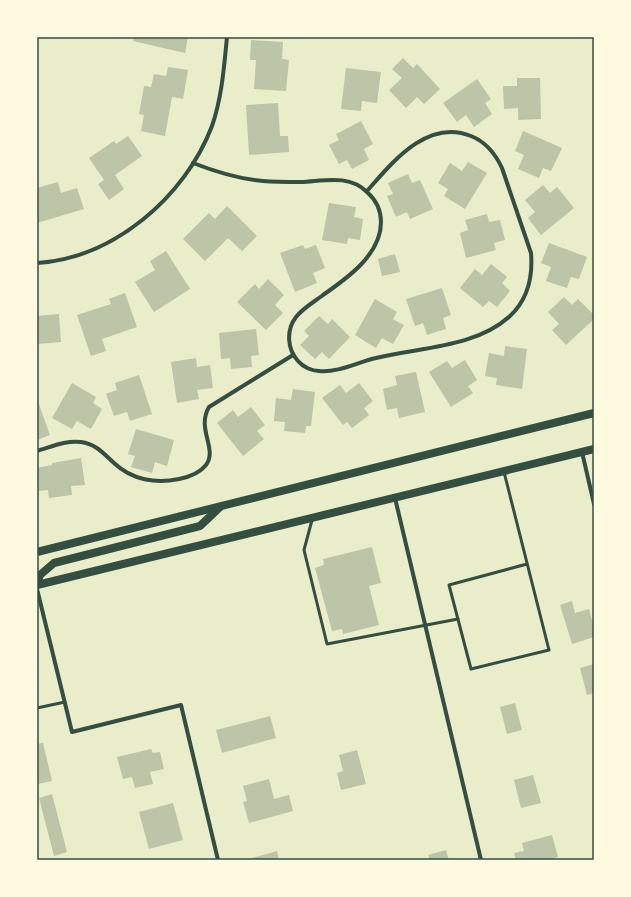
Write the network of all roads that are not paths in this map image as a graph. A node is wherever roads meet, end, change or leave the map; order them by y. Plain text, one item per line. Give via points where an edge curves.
1 (227, 37) edge
2 (193, 163) junction
3 (367, 191) junction
4 (37, 263) edge
5 (293, 355) junction
6 (594, 413) edge
7 (594, 448) edge
8 (37, 451) edge
9 (582, 452) junction
10 (504, 471) junction
11 (394, 498) junction
12 (594, 504) edge
13 (221, 506) junction
14 (313, 518) junction
15 (37, 552) edge
16 (527, 564) junction
17 (37, 584) edge
18 (37, 589) edge
19 (458, 619) junction
20 (424, 625) junction
21 (65, 702) junction
22 (37, 708) edge
23 (218, 860) edge
24 (481, 860) edge

1 - 2 street via 224,80 217,108 211,127
2 - 3 street via 242,178 283,182 339,180 353,183
2 - 4 street via 161,203 139,222 114,238 69,257
3 - 5 street via 374,199 381,218 379,238 365,259 349,275 297,316 291,324 289,344
3 - 5 street via 391,164 425,137 458,132 481,141 500,163 528,242 532,264 525,297 509,317 491,329 451,344 375,358 329,371 308,369
5 - 8 street via 209,407 204,416 204,426 210,455 200,472 191,476 168,481 144,479 124,471 101,450 82,442 61,444
6 - 13 main road
7 - 9 main road
9 - 10 main road
9 - 12 street
10 - 11 main road
10 - 16 lane
11 - 14 main road
11 - 20 street
13 - 15 main road
13 - 17 main road via 200,526 54,563 40,575
14 - 17 main road
14 - 20 lane via 304,550 328,644
16 - 19 lane via 449,585
16 - 19 lane via 549,650 471,669
18 - 21 street
19 - 20 lane
20 - 24 street
21 - 22 lane
21 - 23 street via 72,732 181,705

